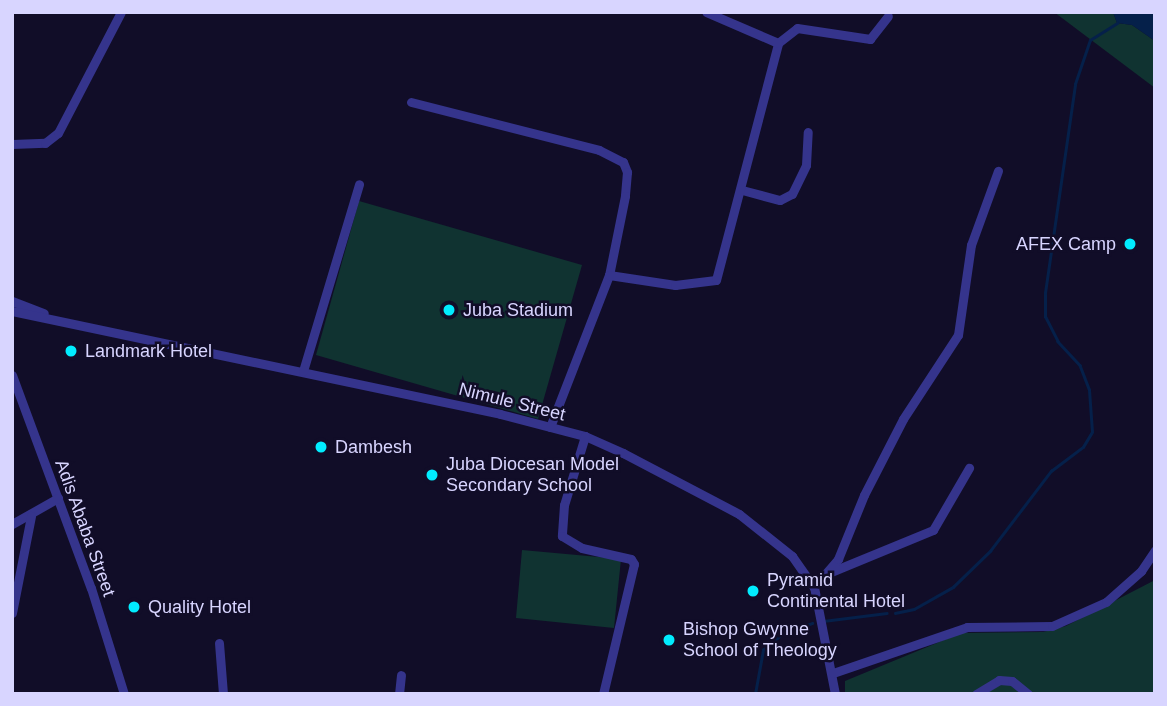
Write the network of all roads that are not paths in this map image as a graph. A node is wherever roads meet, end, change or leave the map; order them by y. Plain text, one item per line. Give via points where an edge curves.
1 (121, 12) edge
2 (706, 12) edge
3 (888, 16) dead end
4 (778, 43) junction
5 (411, 102) dead end
6 (808, 132) dead end
7 (12, 144) edge
8 (998, 171) dead end
9 (359, 184) dead end
10 (742, 190) junction
11 (609, 275) junction
12 (12, 301) edge
13 (12, 311) edge
14 (52, 317) junction
15 (303, 371) junction
16 (12, 375) edge
17 (550, 427) junction
18 (585, 436) junction
19 (969, 468) dead end
20 (58, 498) junction
21 (31, 516) junction
22 (12, 524) edge
23 (1155, 550) edge
24 (1152, 560) edge
25 (825, 574) junction
26 (814, 587) junction
27 (12, 613) edge
28 (219, 643) dead end
29 (833, 673) junction
30 (401, 675) dead end
31 (124, 694) edge
32 (223, 694) edge
33 (399, 694) edge
34 (603, 694) edge
35 (835, 694) edge
36 (976, 694) edge
37 (1028, 694) edge

1 - 7 street via 58,133 45,143
2 - 4 street
3 - 4 street via 870,39 797,27
4 - 10 street
5 - 11 street via 619,157 627,172 626,184
6 - 10 street via 806,165 792,194 779,200
8 - 25 street via 971,245 958,335 904,419 864,495 838,559
9 - 15 street
10 - 11 street via 712,284 675,285
11 - 17 street
12 - 14 street, Nimule Street
13 - 14 street, Nimule Street
14 - 15 street, Nimule Street
15 - 17 street, Nimule Street
16 - 20 street, Adis Ababa Street
17 - 18 street, Nimule Street
18 - 26 street, Nimule Street via 739,514 792,556
18 - 34 street via 564,505 562,537 582,548 631,559 634,564
19 - 25 street via 933,530
20 - 21 street
20 - 31 street, Adis Ababa Street
21 - 22 street
21 - 27 street
23 - 24 street
24 - 29 street via 1106,602 1052,626 967,627
25 - 26 street
26 - 29 street, Nimule Street
28 - 32 street
29 - 35 street, Nimule Street
30 - 33 street
36 - 37 street via 999,680 1012,681

